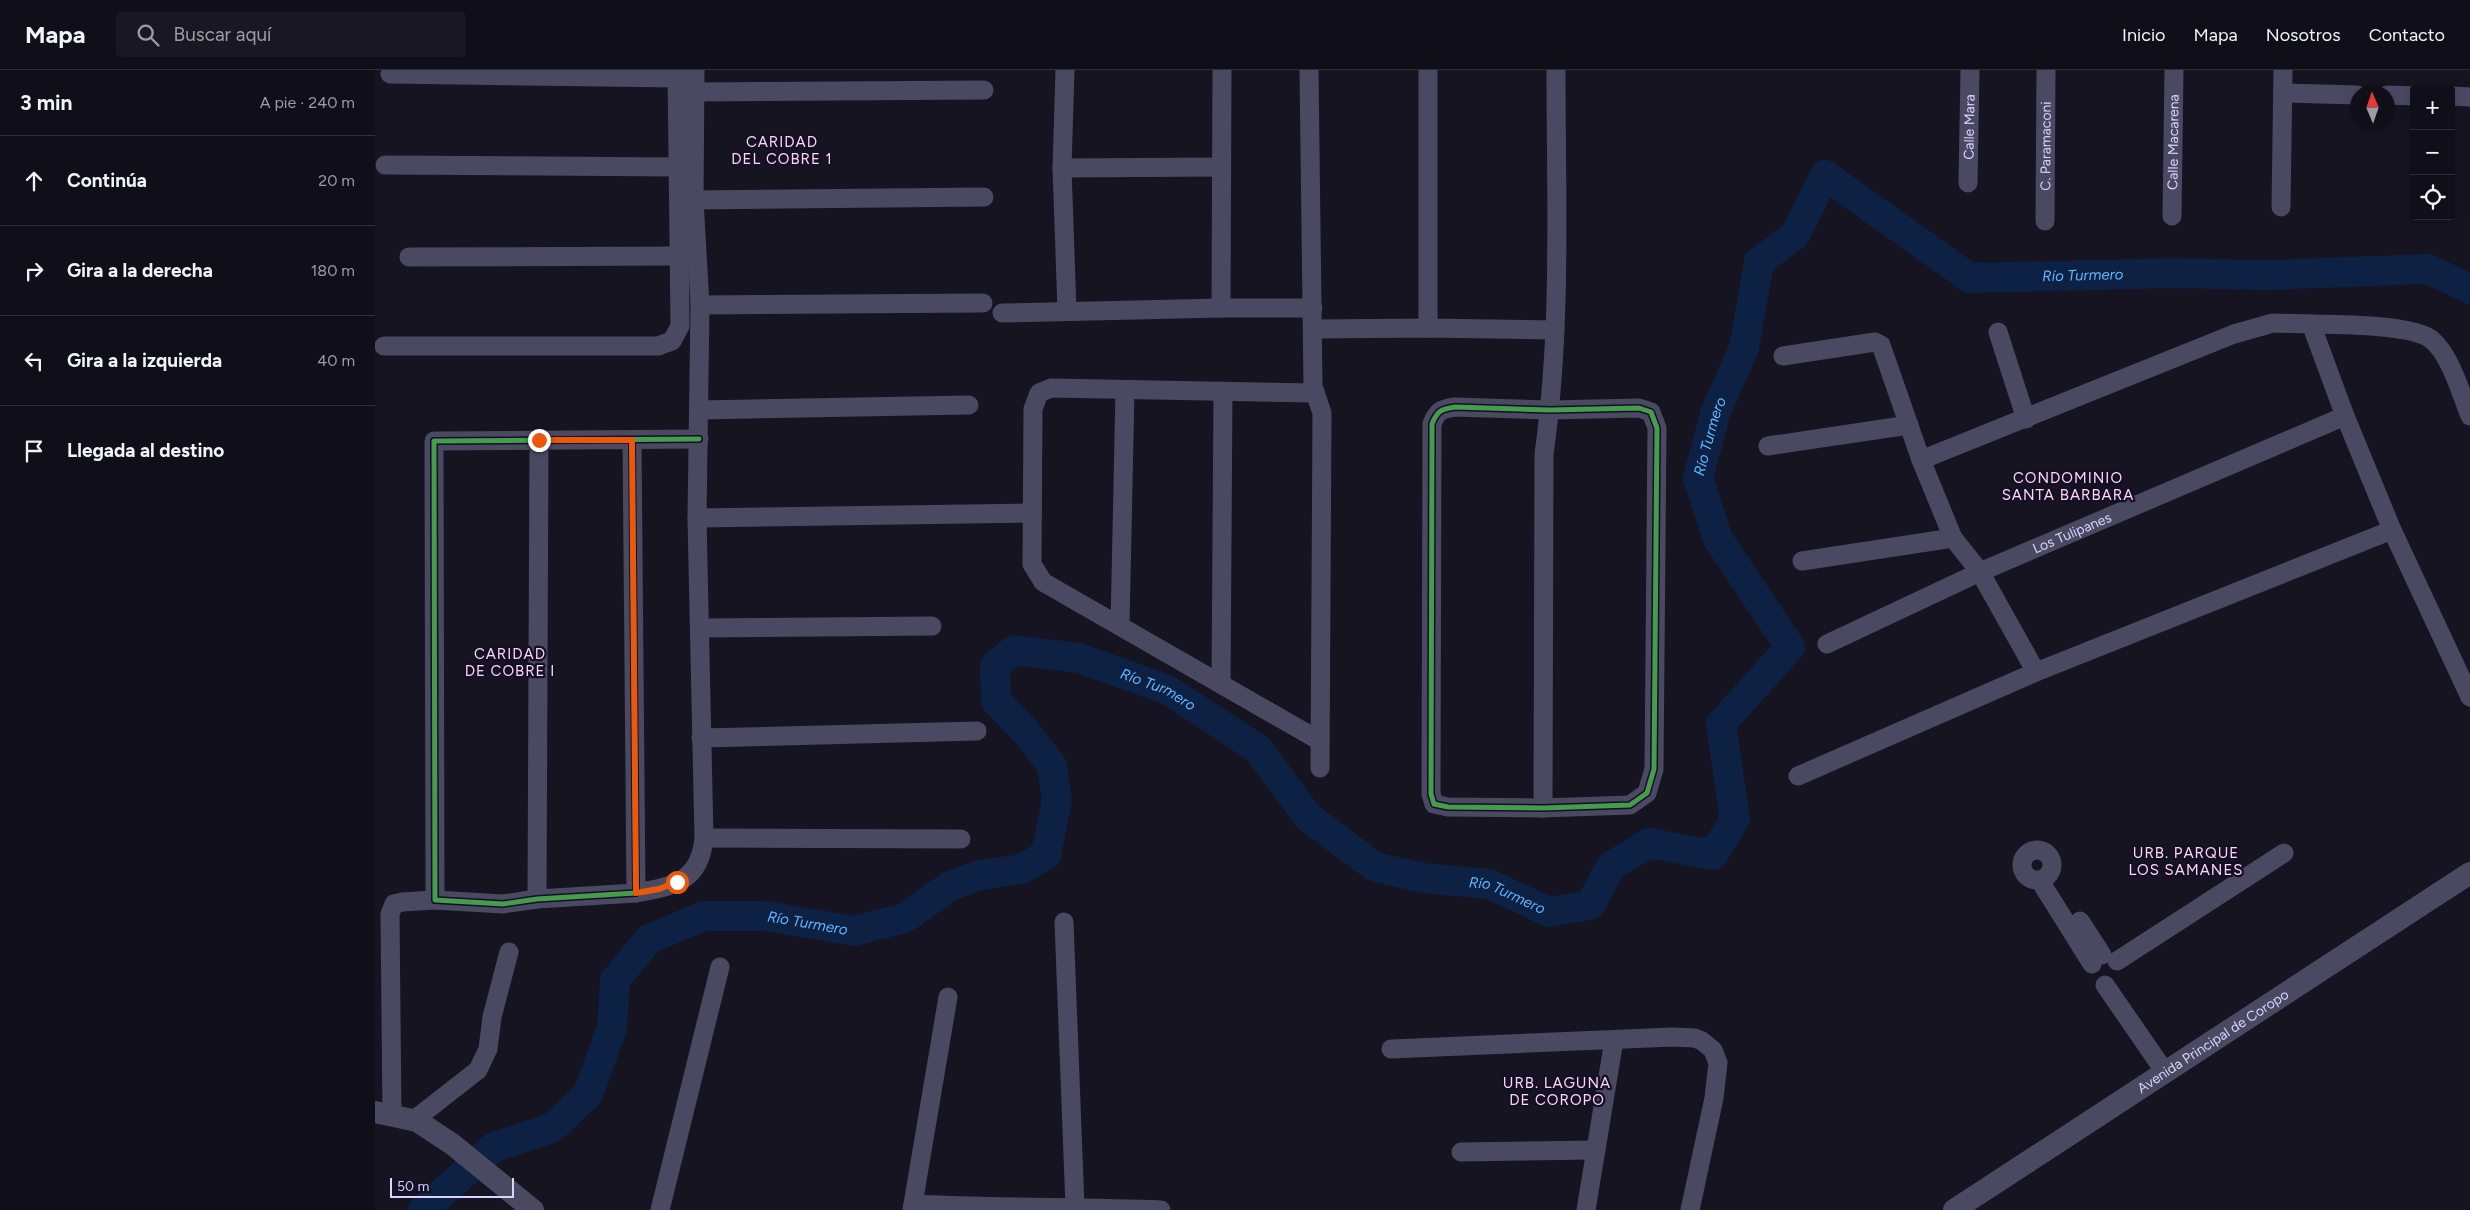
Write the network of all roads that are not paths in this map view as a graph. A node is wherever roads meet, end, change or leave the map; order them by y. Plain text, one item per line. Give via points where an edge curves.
1 (695, 70) edge
2 (1065, 70) edge
3 (1221, 70) edge
4 (1309, 70) edge
5 (1428, 70) edge
6 (1556, 70) edge
7 (1970, 70) edge
8 (2046, 70) edge
9 (2174, 70) edge
10 (2283, 70) edge
11 (390, 74) dead end
12 (677, 74) edge
13 (984, 90) dead end
14 (694, 92) junction
15 (2283, 94) junction
16 (2350, 95) edge
17 (2395, 95) edge
18 (2410, 96) edge
19 (2455, 96) edge
20 (2470, 97) edge
21 (385, 166) dead end
22 (678, 167) junction
23 (1221, 167) junction
24 (1062, 168) junction
25 (1968, 183) dead end
26 (984, 197) dead end
27 (694, 200) junction
28 (2281, 207) dead end
29 (2171, 216) dead end
30 (2045, 221) dead end
31 (679, 256) junction
32 (409, 257) dead end
33 (983, 303) dead end
34 (701, 305) junction
35 (1221, 308) junction
36 (1313, 308) junction
37 (1067, 310) junction
38 (1002, 313) dead end
39 (2311, 324) junction
40 (1428, 328) junction
41 (1313, 329) junction
42 (1555, 330) junction
43 (1998, 332) dead end
44 (384, 346) dead end
45 (1783, 356) dead end
46 (1125, 390) junction
47 (1223, 391) junction
48 (1315, 393) junction
49 (969, 406) dead end
50 (699, 410) junction
51 (1550, 410) junction
52 (2345, 416) junction
53 (2470, 416) edge
54 (2026, 419) junction
55 (1909, 425) junction
56 (699, 439) junction
57 (539, 440) junction
58 (632, 440) junction
59 (1768, 446) dead end
60 (1921, 460) junction
61 (1032, 513) junction
62 (697, 518) junction
63 (2393, 530) junction
64 (1953, 538) junction
65 (1802, 561) dead end
66 (1980, 572) junction
67 (933, 626) dead end
68 (1120, 626) junction
69 (700, 628) junction
70 (1827, 644) dead end
71 (2036, 672) junction
72 (1221, 684) junction
73 (2470, 696) edge
74 (977, 731) dead end
75 (701, 738) junction
76 (1320, 741) junction
77 (1320, 768) dead end
78 (1798, 776) dead end
79 (1543, 808) junction
80 (704, 838) junction
81 (961, 839) dead end
82 (2284, 853) dead end
83 (2470, 873) edge
84 (2045, 878) dead end
85 (636, 893) junction
86 (537, 899) junction
87 (435, 900) junction
88 (1064, 922) dead end
89 (509, 952) dead end
90 (2104, 960) junction
91 (720, 967) dead end
92 (2110, 983) junction
93 (948, 997) dead end
94 (1614, 1040) junction
95 (1391, 1049) dead end
96 (2169, 1070) junction
97 (394, 1116) edge
98 (1596, 1150) junction
99 (1461, 1152) dead end
100 (913, 1207) edge
101 (1075, 1207) junction
102 (1012, 1209) edge
103 (533, 1210) edge
104 (660, 1210) edge
105 (1161, 1210) edge
106 (1586, 1210) edge
107 (1690, 1210) edge
108 (1954, 1210) edge

1 - 14 street
2 - 24 street
3 - 23 street
4 - 36 street
5 - 40 street
6 - 42 street
7 - 25 street, Calle Mara
8 - 30 street, C. Paramaconi
9 - 29 street, Calle Macarena
10 - 15 street
11 - 12 street
12 - 22 street
13 - 14 street
14 - 27 street
15 - 16 street
15 - 28 street
17 - 18 street
19 - 20 street
21 - 22 street
22 - 31 street
23 - 24 street
23 - 35 street
24 - 37 street
26 - 27 street
27 - 34 street
31 - 32 street
31 - 44 street via 680,326 673,341 663,345
33 - 34 street
34 - 50 street
35 - 36 street
35 - 37 street
36 - 41 street
37 - 38 street
39 - 52 street
39 - 53 street via 2416,331 2432,340 2442,350
39 - 54 street via 2273,323 2234,334
40 - 41 street
40 - 42 street
41 - 48 street
42 - 51 street
43 - 54 street
45 - 55 street via 1878,343
46 - 47 street
46 - 61 street via 1051,388 1039,393 1033,409
46 - 68 street
47 - 48 street
47 - 72 street
48 - 76 street via 1322,413
49 - 50 street
50 - 56 street
51 - 79 street via 1543,454
51 - 79 street via 1639,408 1651,412 1657,428 1654,769 1647,793 1630,805
51 - 79 street via 1443,408 1436,413 1432,424 1431,794 1434,804 1448,807
52 - 63 street
52 - 66 street, Los Tulipanes
54 - 60 street
55 - 59 street
55 - 60 street
56 - 58 street
56 - 62 street
57 - 58 street
57 - 86 street
57 - 87 street via 434,441
58 - 85 street
60 - 64 street
61 - 62 street
61 - 68 street via 1031,564 1043,582
62 - 69 street
63 - 71 street
63 - 73 street
64 - 65 street
64 - 66 street
66 - 70 street, Los Tulipanes
66 - 71 street
67 - 69 street
68 - 72 street
69 - 75 street
71 - 78 street
72 - 76 street
74 - 75 street
75 - 80 street
76 - 77 street
80 - 81 street
80 - 85 street via 700,862 691,874 668,886
82 - 90 street
83 - 96 street, Avenida Principal de Coropo
84 - 90 street
85 - 86 street
86 - 87 street via 503,904
87 - 97 street via 394,904 390,914
88 - 101 street
89 - 97 street via 492,1017 488,1049 479,1070
90 - 92 street via 2121,971
90 - 92 street via 2093,978
91 - 104 street
92 - 96 street
93 - 100 street
94 - 95 street
94 - 98 street
94 - 107 street via 1695,1038 1708,1044 1716,1057 1718,1069 1714,1098
96 - 108 street, Avenida Principal de Coropo
97 - 103 street via 452,1144
98 - 99 street
98 - 106 street
100 - 102 street
101 - 102 street
101 - 105 street

